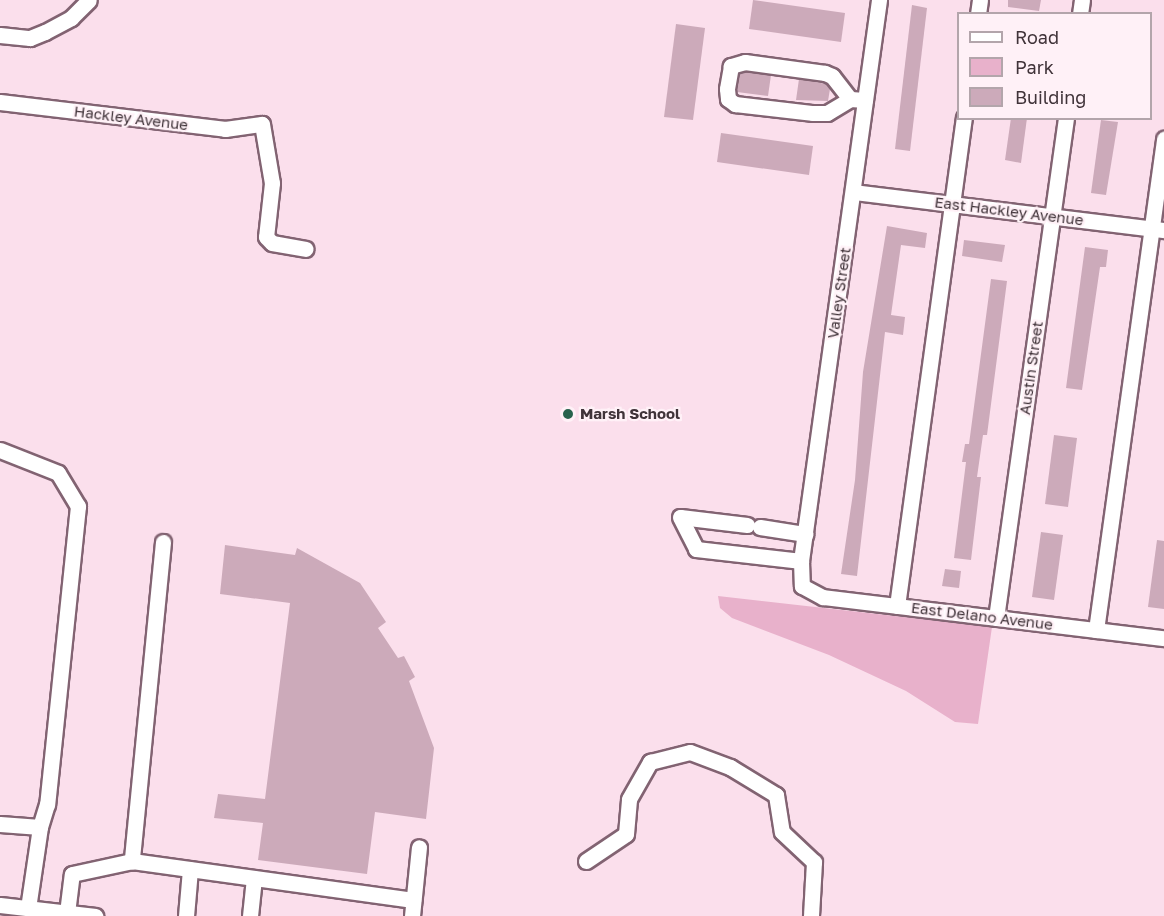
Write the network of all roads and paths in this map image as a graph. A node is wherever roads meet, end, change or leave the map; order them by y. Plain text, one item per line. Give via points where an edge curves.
1 (89, 0) edge
2 (879, 0) edge
3 (0, 35) edge
4 (850, 99) junction
5 (866, 100) junction
6 (0, 102) edge
7 (964, 120) edge
8 (1066, 120) edge
9 (1164, 139) edge
10 (854, 192) junction
11 (952, 204) junction
12 (1053, 217) junction
13 (1158, 229) edge
14 (306, 249) dead end
15 (0, 450) edge
16 (805, 534) junction
17 (163, 542) dead end
18 (801, 561) junction
19 (802, 586) joint
20 (897, 606) junction
21 (996, 618) junction
22 (1096, 630) junction
23 (1164, 638) edge
24 (0, 824) edge
25 (40, 827) junction
26 (418, 847) dead end
27 (132, 861) junction
28 (586, 861) dead end
29 (190, 869) junction
30 (254, 878) junction
31 (413, 900) junction
32 (0, 905) edge
33 (28, 908) junction
34 (67, 913) junction
35 (95, 916) edge
36 (186, 916) edge
37 (250, 916) edge
38 (412, 916) edge
39 (811, 916) edge

1 - 3 street via 71,18 30,38
2 - 5 street, Valley Street
4 - 4 street via 832,76 735,62 731,66 728,99 735,104 827,113
4 - 5 street
5 - 10 street, Valley Street
6 - 14 street, Hackley Avenue via 225,129 262,123 272,183 266,237 272,243
7 - 11 street
8 - 12 street, Austin Street
9 - 13 street
10 - 11 street, East Hackley Avenue
10 - 16 street, Valley Street
11 - 12 street, East Hackley Avenue
11 - 20 street
12 - 13 street, East Hackley Avenue
12 - 21 street, Austin Street
13 - 22 street
15 - 25 street via 58,473 78,507 47,804
16 - 18 street, Valley Street
16 - 18 street via 680,517 696,549
17 - 27 street
18 - 19 street, Valley Street
19 - 20 street, East Delano Avenue via 817,596
20 - 21 street, East Delano Avenue
21 - 22 street, East Delano Avenue
22 - 23 street, East Delano Avenue
24 - 25 street
25 - 33 street
26 - 31 street
27 - 29 street
27 - 34 street via 72,874
28 - 39 street via 626,834 629,799 650,762 690,752 730,766 776,795 782,832 814,862
29 - 30 street
29 - 36 street
30 - 31 street
30 - 37 street
31 - 38 street
32 - 33 street
33 - 34 street
34 - 35 street

